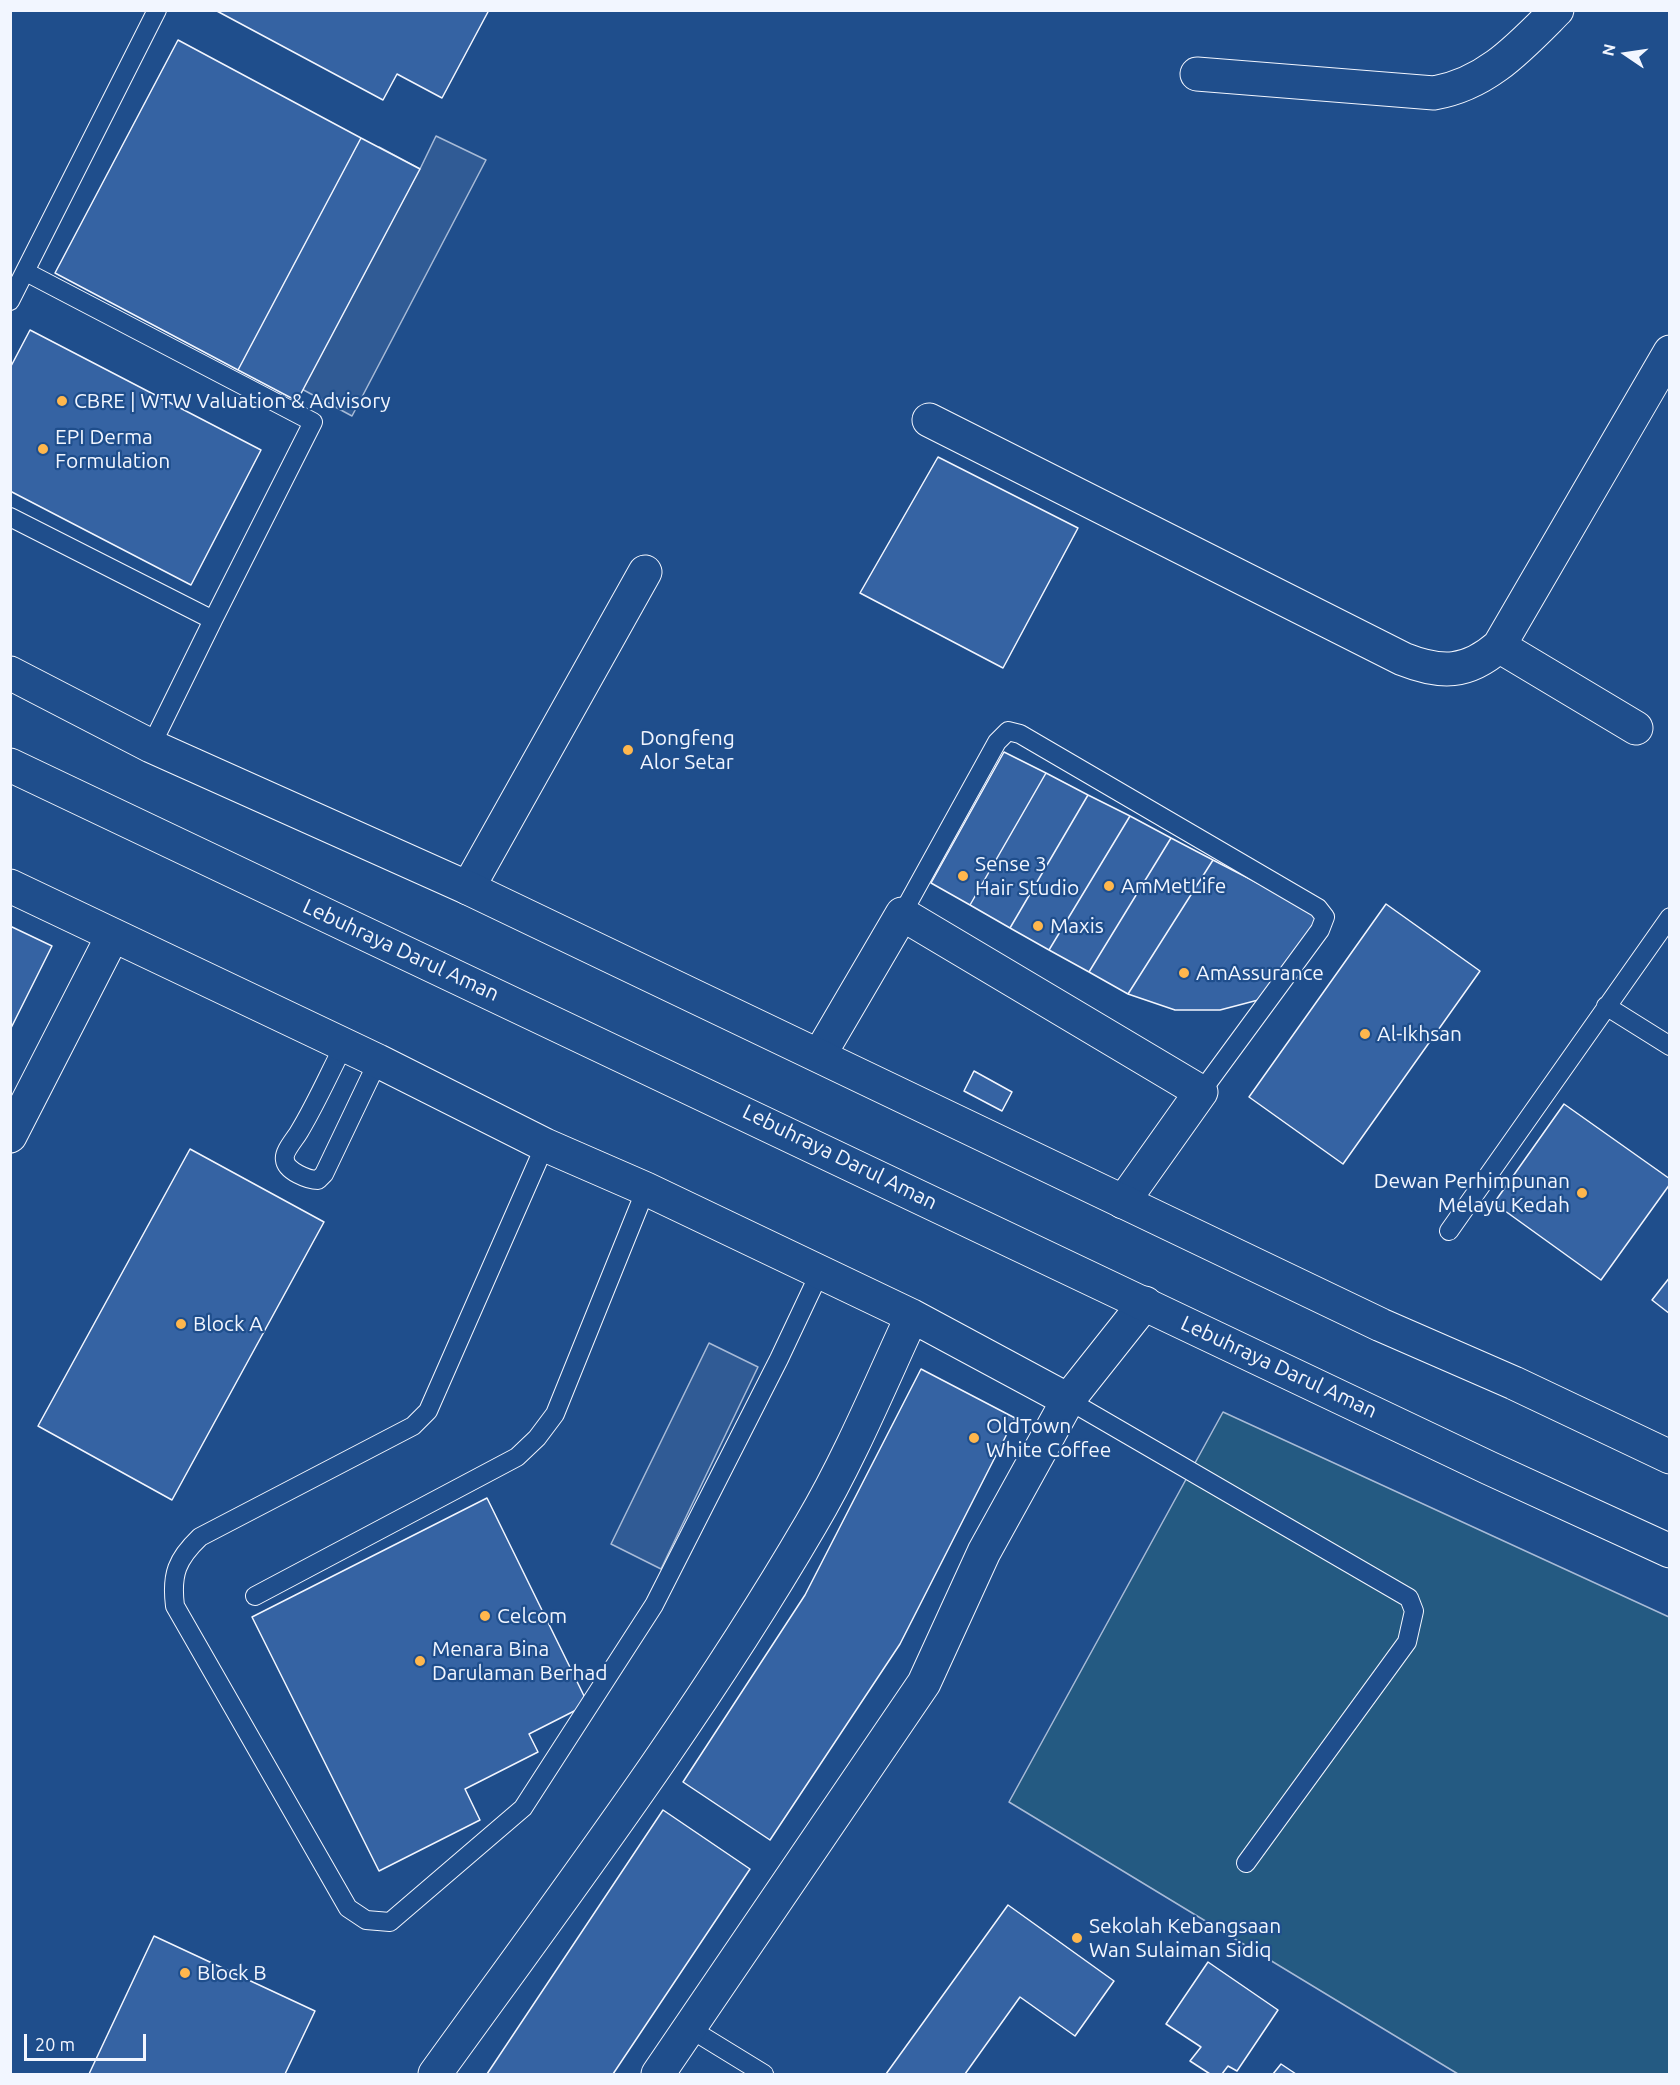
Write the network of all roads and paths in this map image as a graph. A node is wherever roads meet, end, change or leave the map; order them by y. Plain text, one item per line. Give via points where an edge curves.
1 (157, 10) edge
2 (1557, 10) edge
3 (1197, 74) dead end
4 (26, 272) junction
5 (10, 301) edge
6 (1670, 352) edge
7 (929, 420) dead end
8 (10, 517) edge
9 (645, 572) dead end
10 (213, 620) junction
11 (1498, 646) junction
12 (13, 682) edge
13 (1636, 728) dead end
14 (151, 746) junction
15 (10, 765) edge
16 (10, 886) edge
17 (468, 888) junction
18 (902, 914) junction
19 (1670, 917) edge
20 (112, 935) junction
21 (1606, 1006) junction
22 (344, 1045) junction
23 (1670, 1046) edge
24 (820, 1054) junction
25 (378, 1061) junction
26 (1201, 1092) junction
27 (10, 1136) edge
28 (546, 1145) junction
29 (646, 1189) junction
30 (1123, 1202) junction
31 (1449, 1231) dead end
32 (820, 1272) junction
33 (1145, 1303) junction
34 (912, 1316) junction
35 (1068, 1400) junction
36 (1670, 1457) edge
37 (1670, 1551) edge
38 (255, 1596) dead end
39 (1246, 1863) dead end
40 (689, 2028) junction
41 (435, 2074) edge
42 (658, 2074) edge
43 (764, 2074) edge

1 - 4 lane
2 - 3 street via 1508,60 1451,90 1434,93
4 - 5 lane
4 - 10 lane via 313,422
6 - 11 street
7 - 11 street via 1403,659 1442,670 1482,661
8 - 10 lane
9 - 17 street
10 - 14 lane
11 - 13 street
12 - 14 street
14 - 17 street
15 - 33 street, Lebuhraya Darul Aman
16 - 20 street
17 - 24 street
18 - 24 street
18 - 26 street
18 - 26 lane via 997,742 1008,731 1020,734 1318,908 1325,917 1320,930
19 - 21 lane
20 - 22 street
20 - 27 street
21 - 23 lane
21 - 31 lane
22 - 25 street
22 - 25 lane via 285,1155 285,1162 310,1180 318,1180 324,1174
24 - 30 street
25 - 28 street
26 - 30 street
28 - 29 street
28 - 32 lane via 429,1411 412,1426 200,1537 176,1568 172,1586 175,1606 348,1908 366,1920 390,1922 523,1808 654,1605
29 - 32 street
29 - 38 lane via 555,1414 537,1438 518,1456
30 - 36 street
32 - 34 street
33 - 35 street
33 - 37 street, Lebuhraya Darul Aman
34 - 35 street
34 - 41 street via 813,1522 754,1618 680,1733
35 - 39 lane via 1409,1598 1412,1605 1413,1625 1407,1642
35 - 40 street via 984,1552 924,1683
40 - 42 street
40 - 43 lane

